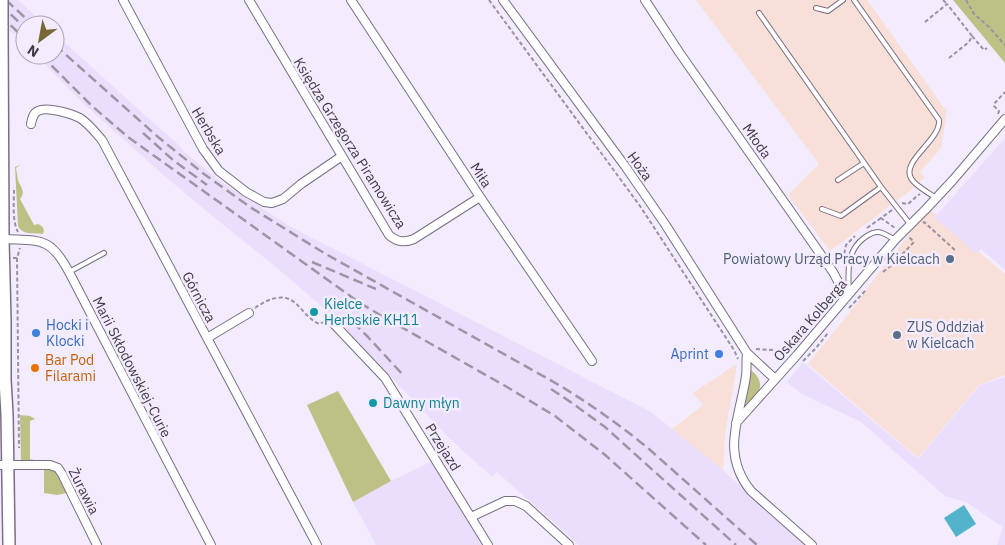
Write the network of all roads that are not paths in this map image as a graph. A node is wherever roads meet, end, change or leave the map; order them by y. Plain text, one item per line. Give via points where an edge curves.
1 (2, 0) edge
2 (122, 0) edge
3 (249, 0) edge
4 (350, 0) edge
5 (503, 0) edge
6 (645, 0) edge
7 (843, 0) edge
8 (854, 0) edge
9 (816, 8) dead end
10 (759, 13) dead end
11 (1005, 119) edge
12 (31, 124) dead end
13 (342, 156) junction
14 (864, 163) junction
15 (838, 180) dead end
16 (881, 187) junction
17 (480, 197) junction
18 (936, 198) junction
19 (822, 209) dead end
20 (910, 224) junction
21 (1, 239) edge
22 (895, 240) junction
23 (104, 254) dead end
24 (69, 272) junction
25 (849, 294) junction
26 (249, 313) road end
27 (332, 322) road end
28 (206, 338) junction
29 (746, 353) junction
30 (592, 362) dead end
31 (775, 379) junction
32 (736, 423) junction
33 (9, 465) edge
34 (471, 517) junction
35 (9, 545) edge
36 (97, 545) edge
37 (211, 545) edge
38 (317, 545) edge
39 (488, 545) edge
40 (569, 545) edge
41 (812, 545) edge

1 - 21 street, bridge
2 - 13 street, Herbska via 203,149 219,171 246,192 264,202 283,199
3 - 13 street, Księdza Grzegorza Piramowicza
4 - 17 street, Miła
5 - 29 street, Hoża via 661,217
6 - 25 street, Młoda via 842,289
7 - 9 lane via 828,11
8 - 18 lane via 939,120 936,133 909,172 913,181
10 - 14 lane
11 - 18 street, Oskara Kolberga
12 - 28 street, Górnicza via 39,110 64,112 81,119 99,136
13 - 17 street, Księdza Grzegorza Piramowicza via 389,235 401,242 423,234
14 - 15 lane
14 - 16 lane
16 - 19 lane via 841,216
16 - 20 lane
17 - 30 street, Miła
18 - 20 street, Oskara Kolberga
20 - 22 street, Oskara Kolberga
21 - 24 street, Marii Skłodowskiej-Curie via 42,241 58,254
21 - 33 street
22 - 25 street, Oskara Kolberga
22 - 25 lane via 875,231 857,244 849,264
23 - 24 lane
24 - 37 street, Marii Skłodowskiej-Curie
25 - 31 street, Oskara Kolberga
26 - 28 street
27 - 34 street, Przejazd via 386,378
28 - 38 street, Górnicza
29 - 31 street, Hoża
29 - 32 street via 746,376
31 - 32 street, Oskara Kolberga
32 - 41 street via 736,457 746,485
33 - 35 street
33 - 36 street, Żurawia via 50,465 58,468
34 - 39 street, Przejazd
34 - 40 street via 505,501 516,501 526,506

